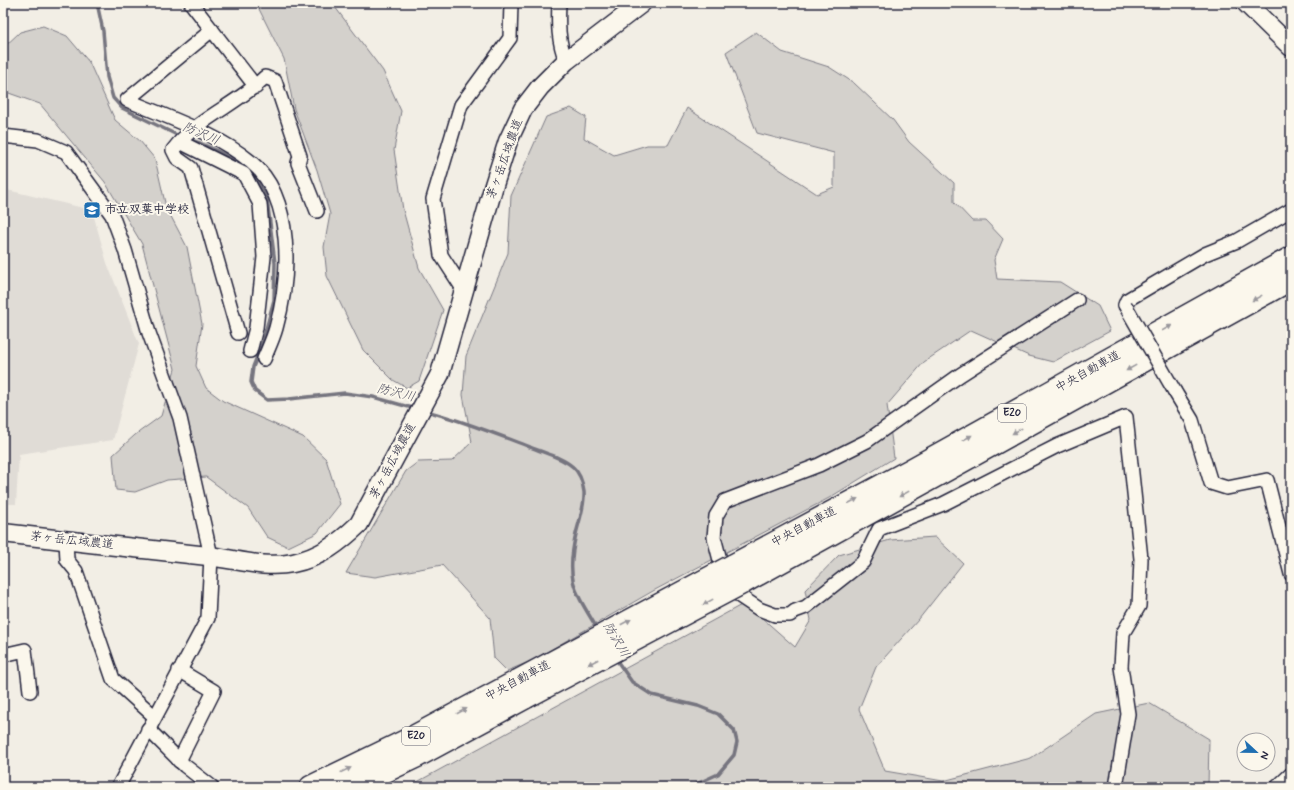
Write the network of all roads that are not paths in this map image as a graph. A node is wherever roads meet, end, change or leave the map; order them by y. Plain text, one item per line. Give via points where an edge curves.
1 (191, 3) edge
2 (510, 3) edge
3 (559, 3) edge
4 (642, 3) edge
5 (1246, 3) edge
6 (212, 30) junction
7 (1291, 46) edge
8 (566, 61) junction
9 (256, 87) junction
10 (193, 129) junction
11 (3, 136) edge
12 (180, 141) junction
13 (1291, 210) edge
14 (317, 211) dead end
15 (1291, 258) edge
16 (1291, 279) edge
17 (463, 289) junction
18 (1077, 300) dead end
19 (238, 333) dead end
20 (250, 351) dead end
21 (264, 359) dead end
22 (3, 533) edge
23 (66, 541) junction
24 (212, 556) junction
25 (737, 574) junction
26 (1291, 574) edge
27 (3, 655) edge
28 (180, 670) junction
29 (522, 689) junction
30 (30, 691) dead end
31 (154, 716) junction
32 (148, 729) junction
33 (417, 756) junction
34 (179, 761) junction
35 (1291, 774) edge
36 (118, 787) edge
37 (212, 787) edge
38 (311, 787) edge
39 (352, 787) edge
40 (362, 787) edge
41 (1116, 787) edge
42 (1277, 787) edge

1 - 6 street
2 - 17 street via 510,38 461,105 433,199 441,255
3 - 8 street via 558,31
4 - 8 street, 茅ヶ岳広域農道
5 - 7 street
6 - 9 street
6 - 10 street via 127,100
8 - 17 street, 茅ヶ岳広域農道 via 540,87 523,109 508,141
9 - 10 street
9 - 14 street via 266,77 275,81 300,156 298,163
10 - 12 street
10 - 21 street via 232,148 252,163 267,179 274,192 285,230 286,261 283,297 276,329
11 - 24 street via 38,140 66,152 112,215 126,250 149,333 180,418
12 - 19 street via 173,150 177,158 191,168
12 - 20 street via 244,174 260,204 264,257 256,328
13 - 26 street, bridge via 1236,241 1205,254 1128,300 1125,305 1192,420 1211,483 1227,488 1267,480
25 -> 15 highway, 中央自動車道 / E20 via 911,470
16 -> 25 highway, 中央自動車道 / E20
17 - 24 street, 茅ヶ岳広域農道 via 440,374 359,524 341,542 318,556 291,563 267,565
18 - 41 street via 966,371 867,441 819,465 725,501 716,516 714,537 720,560 741,597 759,609 775,615 790,615 806,607 863,562 879,529 943,504 1057,446 1126,417 1140,559 1140,606 1123,633 1121,667 1128,714
22 - 23 street, 茅ヶ岳広域農道
23 - 24 street, 茅ヶ岳広域農道
23 - 31 street via 67,560 76,571 113,679
24 - 28 street via 208,618
25 - 29 highway, 中央自動車道 / E20, bridge
27 - 30 street via 25,650
28 - 31 street
28 - 34 street via 214,691
29 - 33 highway, 中央自動車道 / E20
38 -> 29 highway, 中央自動車道 / E20
31 - 32 street
32 - 34 street
32 - 36 street
33 - 39 highway, 中央自動車道 / E20
33 - 40 highway
34 - 37 street
35 - 42 street

